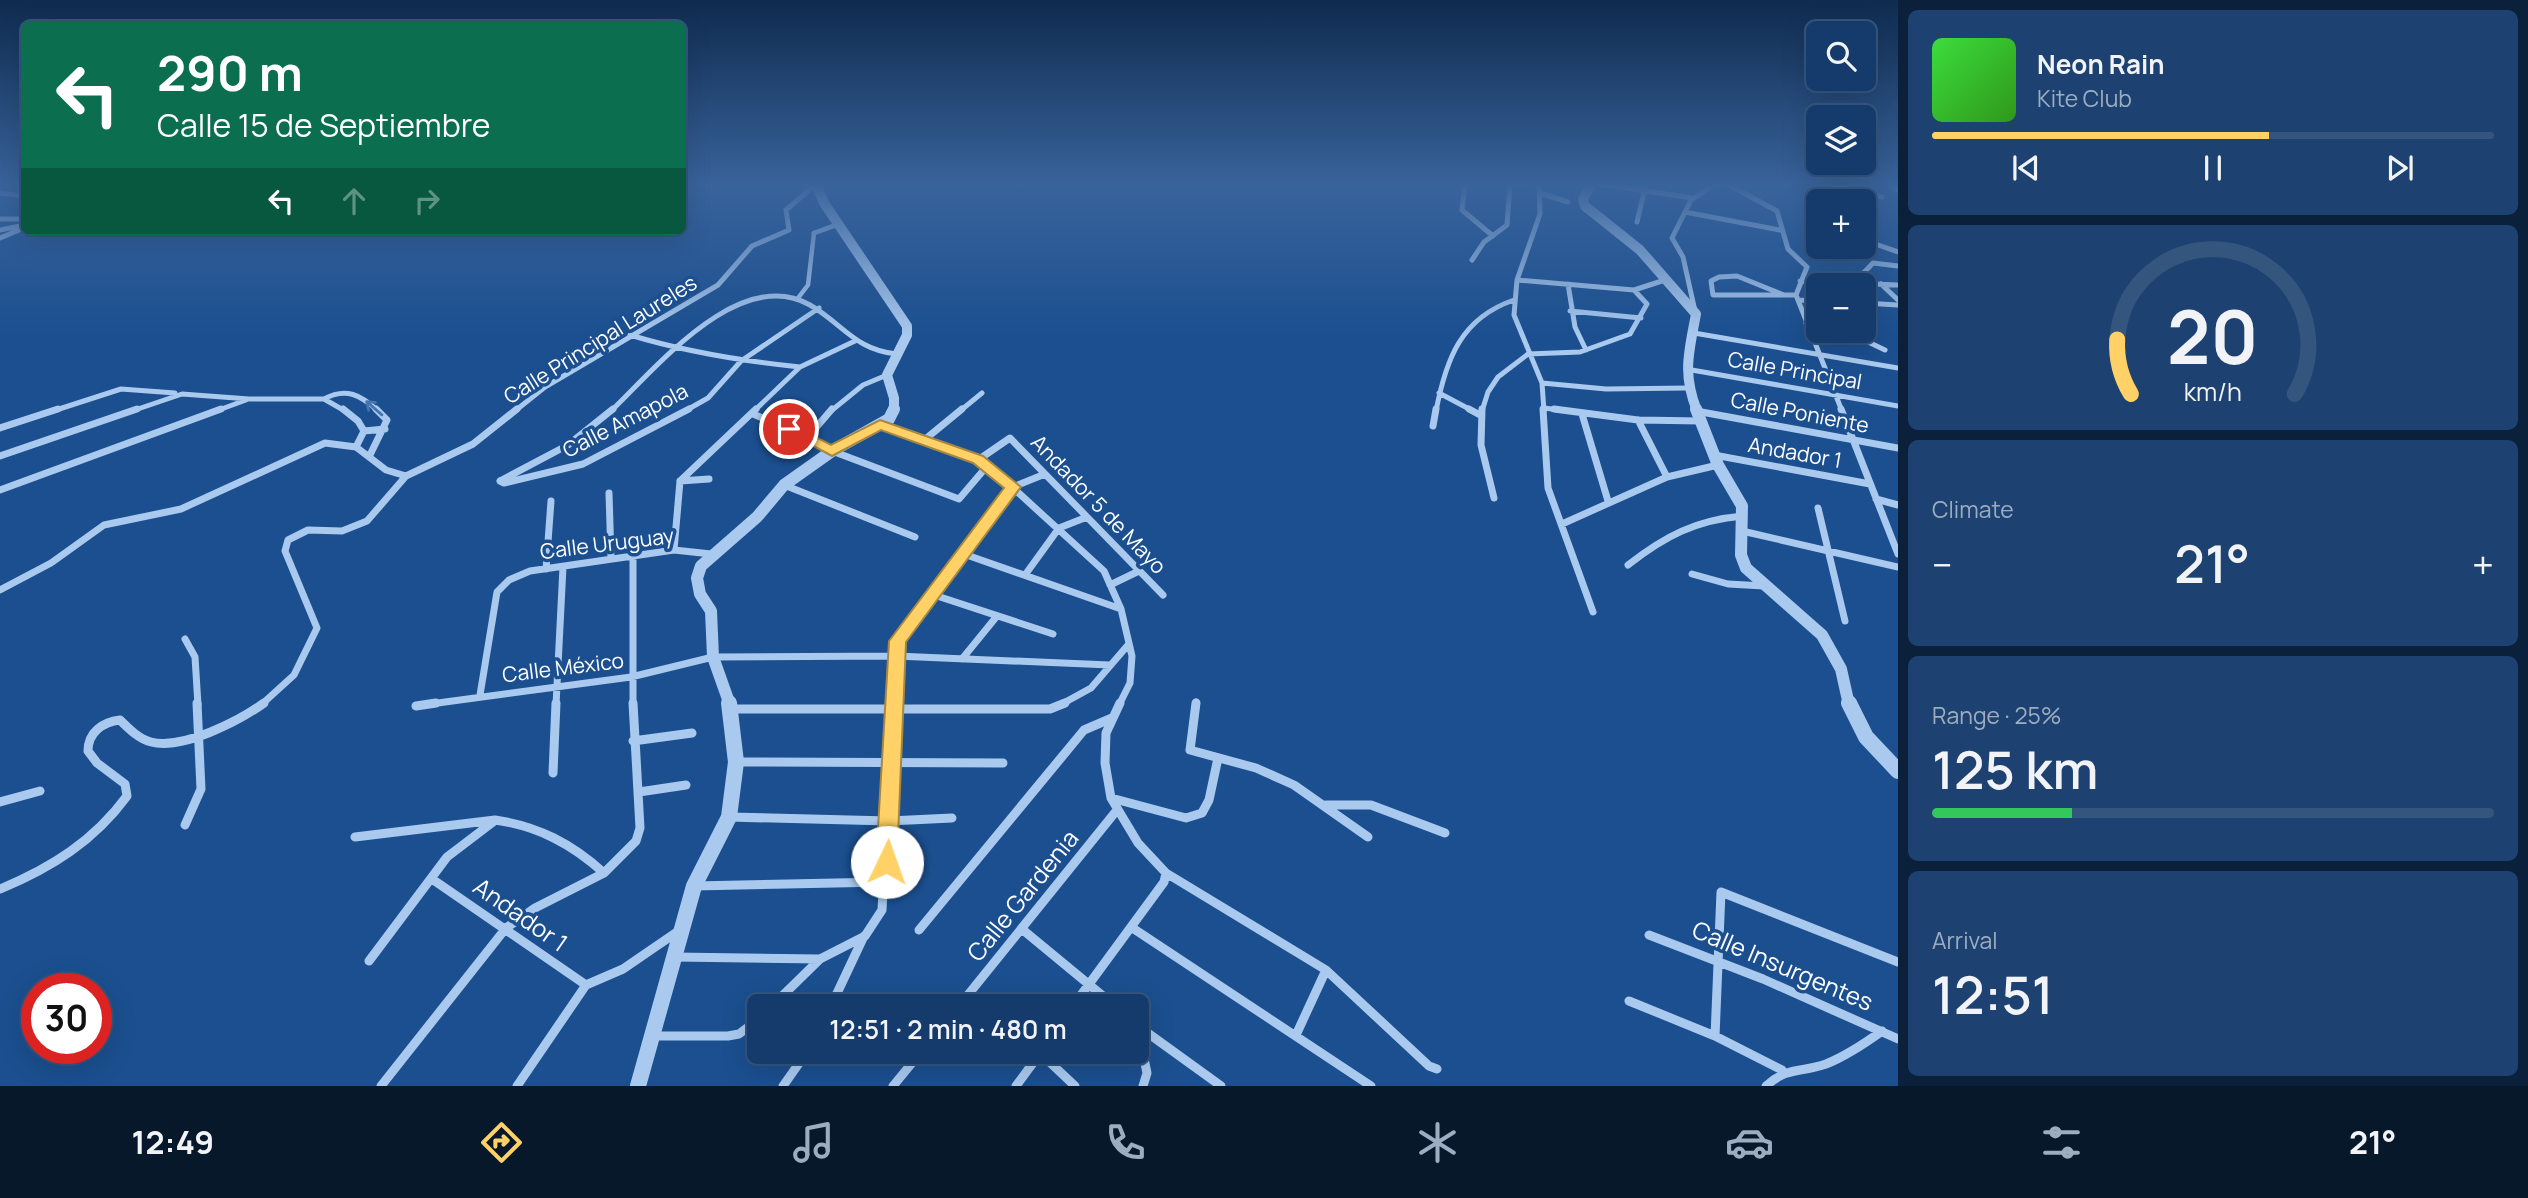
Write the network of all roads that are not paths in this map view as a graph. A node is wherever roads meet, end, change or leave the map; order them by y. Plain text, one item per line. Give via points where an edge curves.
1 (778, 235) edge
2 (813, 235) edge
3 (846, 235) edge
4 (1533, 235) edge
5 (1621, 235) edge
6 (1674, 235) edge
7 (1782, 235) edge
8 (1493, 236) edge
9 (1876, 244) edge
10 (1898, 252) edge
11 (1472, 260) dead end
12 (1898, 266) edge
13 (1864, 273) edge
14 (1517, 280) junction
15 (1665, 280) junction
16 (1800, 281) junction
17 (1806, 281) edge
18 (1568, 284) junction
19 (1876, 284) edge
20 (1881, 284) junction
21 (1898, 285) edge
22 (1634, 290) junction
23 (1784, 295) junction
24 (798, 298) junction
25 (1797, 298) junction
26 (1806, 299) edge
27 (1514, 300) junction
28 (1898, 302) edge
29 (1876, 303) edge
30 (819, 308) junction
31 (1570, 311) junction
32 (1696, 314) junction
33 (1641, 318) junction
34 (1806, 323) edge
35 (1694, 333) junction
36 (630, 335) junction
37 (855, 341) junction
38 (1814, 343) edge
39 (1870, 343) edge
40 (677, 349) junction
41 (1586, 350) junction
42 (1885, 350) dead end
43 (1531, 353) junction
44 (897, 354) junction
45 (1819, 355) junction
46 (741, 361) junction
47 (800, 367) junction
48 (1898, 368) edge
49 (1686, 369) junction
50 (887, 375) junction
51 (1542, 383) junction
52 (1688, 388) junction
53 (982, 393) dead end
54 (1439, 393) junction
55 (182, 394) junction
56 (1835, 394) junction
57 (249, 399) junction
58 (324, 399) junction
59 (1898, 406) edge
60 (1545, 408) junction
61 (753, 414) junction
62 (1582, 414) junction
63 (1480, 415) junction
64 (1698, 416) junction
65 (1638, 420) junction
66 (880, 425) junction
67 (1433, 426) dead end
68 (0, 428) edge
69 (385, 429) junction
70 (364, 430) junction
71 (808, 436) junction
72 (1852, 440) junction
73 (923, 441) junction
74 (356, 447) junction
75 (1898, 448) edge
76 (832, 451) junction
77 (0, 456) edge
78 (369, 457) junction
79 (978, 460) junction
80 (1716, 460) junction
81 (988, 466) junction
82 (1045, 474) junction
83 (406, 476) junction
84 (1667, 477) junction
85 (709, 479) dead end
86 (680, 481) junction
87 (1870, 484) junction
88 (784, 485) junction
89 (1013, 487) junction
90 (0, 490) edge
91 (609, 492) dead end
92 (1494, 498) dead end
93 (1876, 499) junction
94 (551, 501) dead end
95 (1608, 501) junction
96 (1898, 505) edge
97 (1818, 508) dead end
98 (1742, 516) junction
99 (1087, 517) junction
100 (1562, 524) junction
101 (1059, 528) junction
102 (1742, 531) junction
103 (915, 537) dead end
104 (674, 550) junction
105 (1830, 552) junction
106 (961, 553) junction
107 (1898, 554) edge
108 (633, 555) junction
109 (711, 555) junction
110 (611, 558) junction
111 (1628, 565) dead end
112 (563, 567) junction
113 (1898, 567) edge
114 (546, 569) junction
115 (1139, 571) junction
116 (1692, 574) dead end
117 (1025, 575) junction
118 (1110, 585) junction
119 (1765, 586) junction
120 (0, 590) edge
121 (931, 594) junction
122 (1163, 595) dead end
123 (1121, 609) junction
124 (1593, 612) dead end
125 (997, 616) junction
126 (1845, 621) dead end
127 (1053, 634) dead end
128 (185, 639) dead end
129 (1128, 645) junction
130 (896, 656) junction
131 (713, 657) junction
132 (962, 659) junction
133 (1110, 665) junction
134 (631, 677) junction
135 (558, 685) junction
136 (480, 695) junction
137 (1196, 702) dead end
138 (416, 706) dead end
139 (731, 709) junction
140 (894, 711) junction
141 (1112, 719) junction
142 (692, 733) dead end
143 (201, 734) junction
144 (633, 741) junction
145 (1218, 758) junction
146 (891, 761) junction
147 (736, 762) junction
148 (1003, 763) dead end
149 (1898, 771) edge
150 (553, 773) dead end
151 (686, 785) dead end
152 (40, 791) dead end
153 (639, 792) junction
154 (1111, 798) junction
155 (0, 802) edge
156 (1325, 805) junction
157 (1117, 810) junction
158 (729, 817) junction
159 (952, 818) dead end
160 (495, 821) junction
161 (889, 821) junction
162 (185, 825) dead end
163 (1445, 833) dead end
164 (355, 837) dead end
165 (1368, 837) dead end
166 (604, 873) junction
167 (1166, 873) junction
168 (432, 879) junction
169 (886, 882) junction
170 (694, 886) junction
171 (0, 888) edge
172 (1131, 927) junction
173 (506, 928) junction
174 (680, 929) junction
175 (919, 930) dead end
176 (1023, 930) junction
177 (1649, 935) dead end
178 (865, 936) junction
179 (673, 957) junction
180 (820, 959) junction
181 (369, 961) dead end
182 (1719, 961) junction
183 (1898, 962) edge
184 (1326, 970) junction
185 (1089, 984) junction
186 (586, 985) junction
187 (784, 994) edge
188 (837, 994) edge
189 (969, 994) edge
190 (1082, 994) edge
191 (1101, 994) edge
192 (1629, 1001) dead end
193 (747, 1028) edge
194 (1882, 1031) junction
195 (1296, 1035) junction
196 (652, 1036) junction
197 (1149, 1036) edge
198 (1715, 1036) junction
199 (1898, 1039) edge
200 (799, 1064) edge
201 (911, 1064) edge
202 (1032, 1064) edge
203 (1052, 1064) edge
204 (1145, 1064) edge
205 (1437, 1069) dead end
206 (1782, 1070) junction
207 (381, 1086) edge
208 (517, 1086) edge
209 (638, 1086) edge
210 (783, 1086) edge
211 (893, 1086) edge
212 (1016, 1086) edge
213 (1075, 1086) edge
214 (1143, 1086) edge
215 (1220, 1086) edge
216 (1371, 1086) edge
217 (1766, 1086) edge

1 - 36 street, Calle Principal Laureles via 752,246 718,285
2 - 24 street via 810,272 804,294
3 - 44 street via 907,326
4 - 14 street
5 - 15 street
6 - 32 street
7 - 16 street via 1788,249 1808,267
8 - 11 street
9 - 10 street
12 - 13 street via 1873,263
14 - 18 street
14 - 27 street
15 - 22 street
15 - 32 street
16 - 17 street
16 - 25 street
18 - 22 street
18 - 31 street
19 - 20 street
20 - 21 street
20 - 28 street
22 - 33 street via 1647,304
23 - 23 street via 1747,278 1711,281 1713,295
23 - 25 street
24 - 30 street
24 - 40 street via 761,293 751,297 716,316
25 - 26 street
25 - 34 street
27 - 43 street via 1514,314
27 - 54 street via 1469,326 1454,348
28 - 29 street
30 - 37 street
30 - 46 street, Calle Amapola
31 - 33 street
31 - 41 street
32 - 35 street
33 - 41 street via 1630,334
35 - 45 street
35 - 49 street
36 - 40 street
36 - 83 street, Calle Principal Laureles via 545,387 472,444
37 - 44 street via 872,352
37 - 47 street
38 - 45 street
39 - 42 street
40 - 46 street
40 - 46 street, Calle Amapola via 593,427 500,481 561,472 605,454 708,398
41 - 43 street
43 - 51 street
43 - 63 street via 1500,372 1490,385
44 - 50 street
45 - 48 street
45 - 56 street
46 - 47 street
47 - 61 street
49 - 52 street
49 - 56 street, Calle Principal
50 - 66 street via 895,412
50 - 71 street via 841,400
51 - 52 street via 1606,389
51 - 60 street
52 - 64 street
53 - 73 street
54 - 63 street
54 - 67 street
55 - 57 street
55 - 68 street via 121,389
55 - 77 street
56 - 59 street, Calle Principal
56 - 72 street
57 - 58 street
57 - 90 street
69 -> 58 street via 387,420 352,390 342,389
58 - 70 street via 339,406
60 - 62 street, Calle Poniente
60 - 100 street via 1548,488
61 - 71 street
61 - 86 street
62 - 65 street, Calle Poniente
62 - 95 street
63 - 92 street via 1482,465
64 - 65 street, Calle Poniente
64 - 72 street, Calle Poniente
64 - 80 street
65 - 84 street
66 - 73 street
66 - 76 street
69 - 70 street
69 - 78 street
70 - 74 street
71 - 76 street
72 - 75 street, Calle Poniente
72 - 87 street
73 - 79 street
74 - 78 street
74 - 120 street via 325,443 181,509 104,525 51,563
76 - 81 street via 959,499
76 - 88 street
78 - 83 street via 386,470
79 - 81 street
79 - 82 street, Andador 5 de Mayo via 1010,438
80 - 84 street
80 - 87 street, Andador 1
80 - 98 street via 1742,506
81 - 89 street
82 - 89 street
82 - 99 street, Andador 5 de Mayo
83 - 143 street via 367,521 355,528 308,530 288,540 285,551 317,628 313,642 282,689 245,715
84 - 95 street
85 - 86 street
86 - 104 street
87 - 93 street
88 - 103 street
88 - 109 street via 757,517
89 - 101 street
89 - 106 street
91 - 110 street
93 - 96 street
93 - 107 street
94 - 114 street
95 - 100 street
97 - 105 street
98 - 102 street
98 - 111 street via 1694,523 1666,534
99 - 101 street
99 - 115 street, Andador 5 de Mayo
100 - 124 street
101 - 117 street
101 - 118 street via 1104,571
102 - 105 street
102 - 119 street via 1741,555 1746,568
104 - 108 street, Calle Uruguay
104 - 109 street, Calle Uruguay
105 - 113 street
105 - 126 street
106 - 117 street
106 - 121 street
108 - 110 street, Calle Uruguay
108 - 134 street
109 - 131 street via 697,578 711,611
110 - 112 street, Calle Uruguay
112 - 114 street, Calle Uruguay
112 - 135 street
114 - 136 street, Calle Uruguay via 509,580 497,592
115 - 118 street
115 - 122 street, Andador 5 de Mayo
116 - 119 street via 1728,584
117 - 123 street
118 - 123 street
119 - 149 street via 1822,635 1841,669 1851,713
121 - 125 street
121 - 130 street via 903,630
123 - 129 street
125 - 127 street
125 - 132 street
128 - 143 street via 195,657
129 - 133 street
129 - 141 street via 1130,683
130 - 131 street, Calle México
130 - 132 street, Calle México
130 - 140 street
131 - 134 street, Calle México
131 - 139 street
132 - 133 street, Calle México
133 - 140 street via 1083,693 1050,709
134 - 135 street, Calle México
134 - 144 street
135 - 136 street, Calle México
135 - 150 street
136 - 138 street, Calle México
137 - 145 street via 1190,750
139 - 140 street
139 - 147 street
140 - 146 street
141 - 154 street via 1106,733 1105,763
141 - 175 street via 1084,730
142 - 144 street
143 - 162 street via 201,789
143 - 171 street via 157,743 131,732 120,720 98,727 88,752 124,783 127,796 96,835
144 - 153 street
145 - 154 street via 1202,813 1185,818
145 - 156 street via 1256,768
146 - 147 street
146 - 148 street
146 - 161 street
147 - 158 street
151 - 153 street
152 - 155 street
153 - 166 street via 636,841
154 - 157 street
156 - 163 street via 1371,805
156 - 165 street
157 - 167 street via 1138,843
157 - 176 street, Calle Gardenia
158 - 161 street
158 - 170 street
159 - 161 street
160 - 164 street
160 - 166 street via 515,822 562,838
160 - 168 street via 463,842
161 - 169 street
166 - 173 street
167 - 172 street
167 - 184 street
168 - 173 street, Andador 1
168 - 181 street
169 - 170 street
169 - 178 street via 882,910
170 - 174 street
172 - 185 street
172 - 195 street
173 - 186 street, Andador 1
173 - 207 street
174 - 179 street
174 - 186 street via 630,966
176 - 185 street
176 - 189 street, Calle Gardenia
177 - 182 street, Calle Insurgentes
178 - 180 street
178 - 188 street
179 - 180 street
179 - 196 street
180 - 187 street
182 - 183 street via 1721,892
182 - 194 street, Calle Insurgentes
182 - 198 street
184 - 195 street
184 - 205 street
185 - 190 street
185 - 191 street
186 - 208 street
192 - 198 street
193 - 196 street via 728,1036
194 - 199 street, Calle Insurgentes
194 - 206 street via 1817,1067
195 - 216 street
196 - 209 street
197 - 215 street
198 - 206 street
200 - 210 street
201 - 211 street
202 - 212 street
203 - 213 street
204 - 214 street
206 - 217 street

